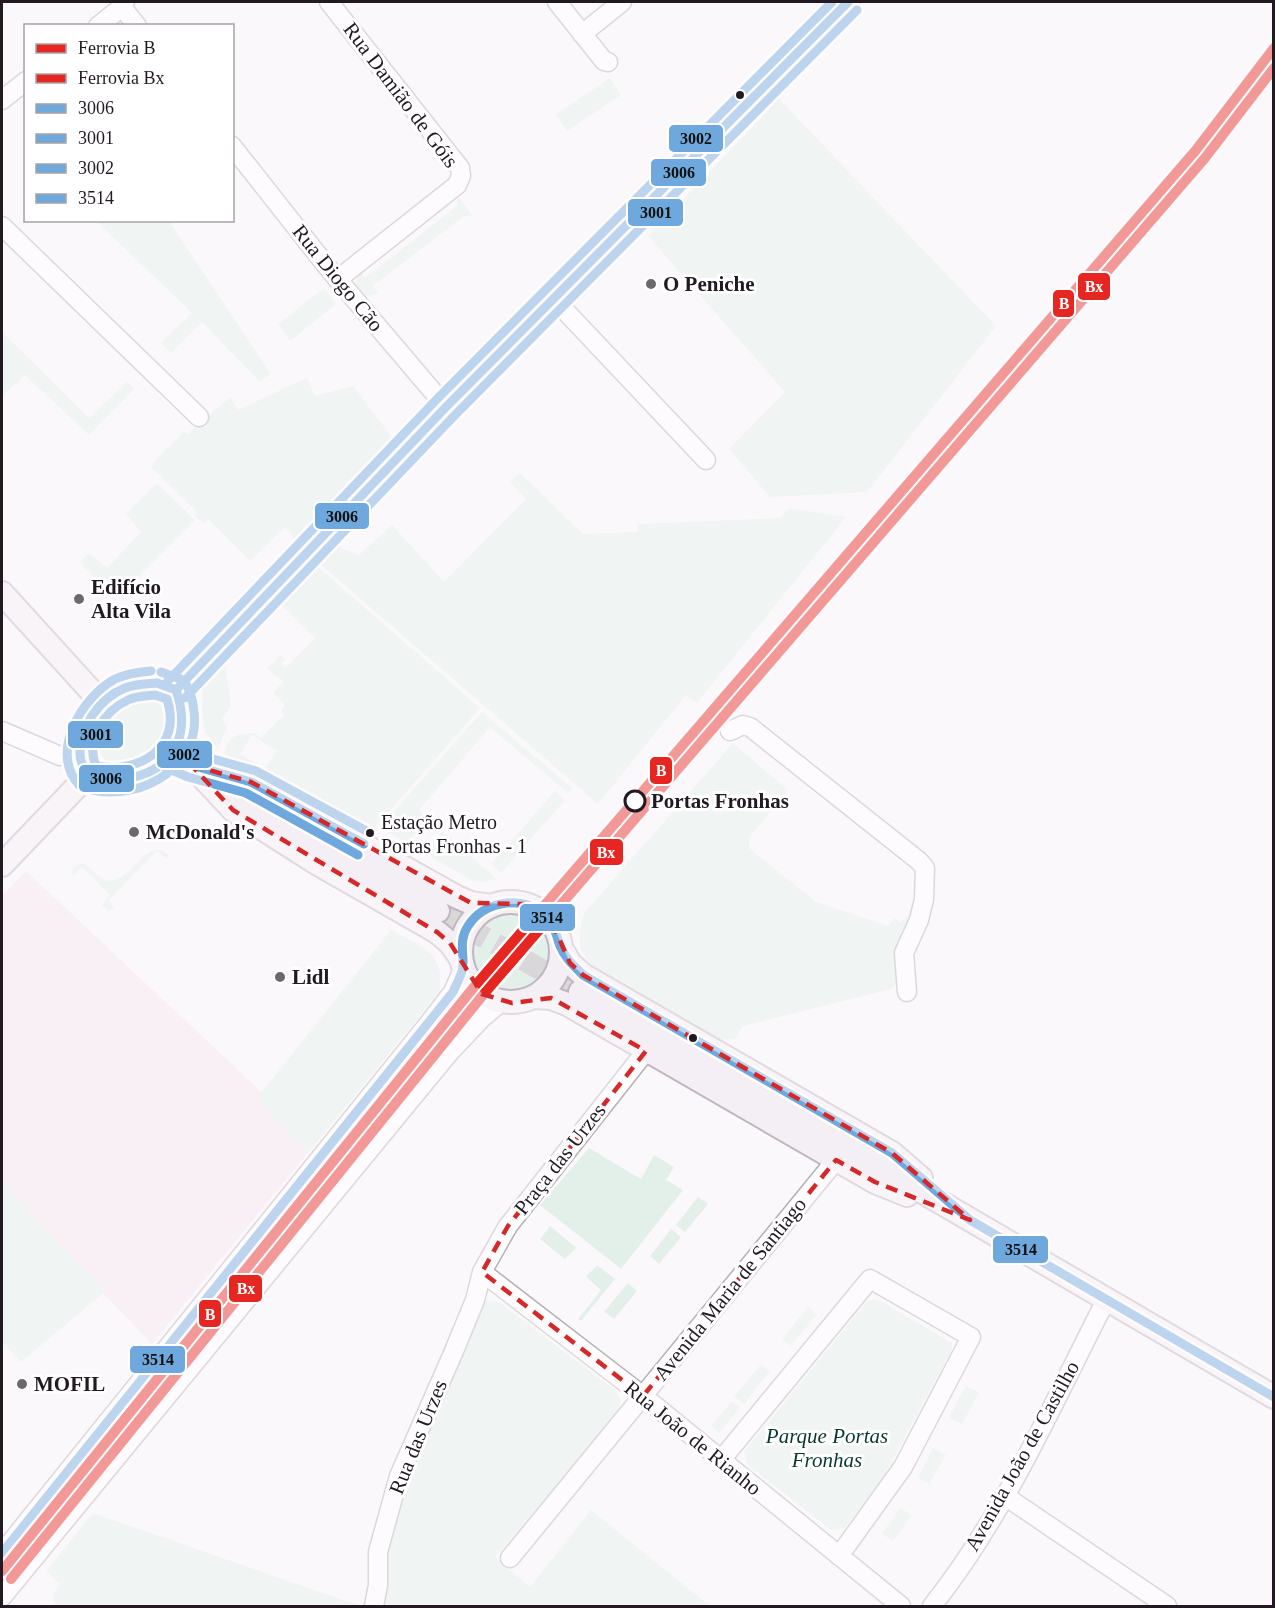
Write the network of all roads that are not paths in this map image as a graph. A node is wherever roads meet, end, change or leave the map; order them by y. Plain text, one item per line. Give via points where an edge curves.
1 (329, 2) edge
2 (557, 2) edge
3 (622, 2) edge
4 (848, 2) edge
5 (123, 4) edge
6 (100, 24) edge
7 (136, 24) edge
8 (582, 34) junction
9 (608, 62) dead end
10 (24, 83) edge
11 (2, 100) edge
12 (234, 149) edge
13 (2, 226) edge
14 (338, 279) junction
15 (554, 299) junction
16 (446, 407) junction
17 (199, 417) dead end
18 (706, 460) dead end
19 (5, 603) edge
20 (176, 690) junction
21 (102, 704) junction
22 (2, 731) edge
23 (730, 731) dead end
24 (60, 756) dead end
25 (170, 756) junction
26 (191, 765) junction
27 (87, 776) junction
28 (2, 865) edge
29 (492, 906) junction
30 (438, 911) tunnel mouth
31 (561, 948) junction
32 (462, 964) junction
33 (580, 992) tunnel mouth
34 (907, 992) dead end
35 (534, 997) junction
36 (501, 1002) junction
37 (646, 1051) junction
38 (836, 1160) junction
39 (970, 1220) junction
40 (482, 1272) junction
41 (1106, 1300) junction
42 (643, 1395) junction
43 (1274, 1397) edge
44 (721, 1460) junction
45 (1005, 1496) junction
46 (2, 1553) edge
47 (839, 1556) junction
48 (510, 1558) dead end
49 (2, 1597) edge
50 (374, 1606) edge
51 (901, 1606) edge
52 (932, 1606) edge
53 (1167, 1606) edge

1 - 14 street, Rua Damião de Góis via 460,168 461,176 457,184
2 - 8 street
3 - 8 street
4 - 15 main road
5 - 6 street
5 - 7 street
8 - 9 street
10 - 11 street
12 - 14 street, Rua Diogo Cão
13 - 17 street
14 - 16 street, Rua Diogo Cão
15 - 16 main road
15 - 18 street
16 - 20 main road
19 - 21 main road
20 - 21 main road via 158,683 138,684 118,691
20 - 25 main road via 183,718 181,739
21 - 27 main road via 84,728 80,755
22 - 24 street
23 - 34 street via 743,724 750,727 925,868 919,920 904,953
25 - 26 main road
25 - 27 main road via 153,770 129,779
26 - 29 main road via 250,782 457,897
26 - 30 main road
26 - 32 main road via 233,810 437,932 450,943
27 - 28 main road
29 - 31 main road via 506,902 540,911 554,927
29 - 32 main road via 467,927
31 - 35 main road via 555,977
31 - 39 main road via 583,975 892,1153
32 - 36 main road via 478,991
32 - 46 street via 453,992 425,1028
33 - 39 main road
35 - 36 main road
35 - 37 main road via 567,1004
36 - 49 street via 449,1053
37 - 38 main road
37 - 40 street, Praça das Urzes via 508,1226
38 - 39 main road via 875,1182
38 - 42 street, Avenida Maria de Santiago
39 - 41 main road
40 - 42 street, Rua João de Rianho
40 - 50 street, Rua das Urzes via 475,1300 399,1476 378,1552
41 - 43 main road
41 - 45 street, Avenida João de Castilho
42 - 44 street, Rua João de Rianho
42 - 48 street, Avenida Maria de Santiago
44 - 47 street, Rua João de Rianho
44 - 47 street via 870,1279 971,1337 903,1467
45 - 52 street, Avenida João de Castilho
45 - 53 street
47 - 51 street, Rua João de Rianho

